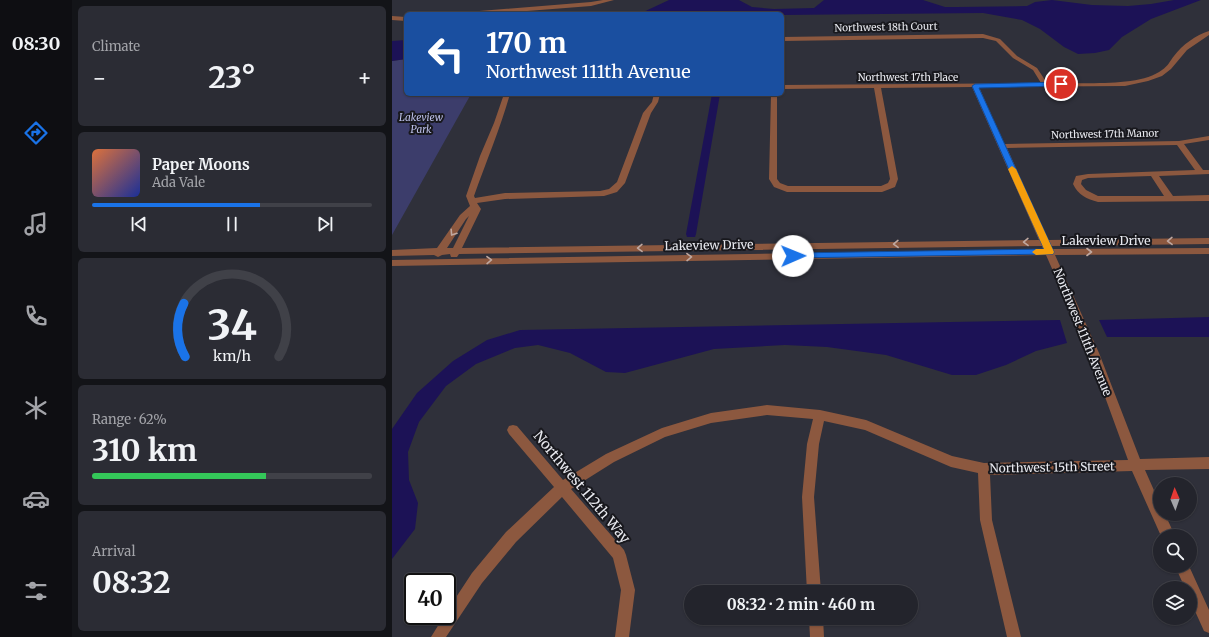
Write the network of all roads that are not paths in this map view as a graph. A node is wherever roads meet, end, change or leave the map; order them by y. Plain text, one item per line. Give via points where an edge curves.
1 (611, 0) edge
2 (569, 3) edge
3 (486, 12) edge
4 (392, 18) edge
5 (404, 19) edge
6 (1209, 33) edge
7 (784, 39) edge
8 (1045, 84) junction
9 (975, 86) junction
10 (877, 87) junction
11 (784, 88) edge
12 (506, 96) edge
13 (656, 96) edge
14 (774, 96) edge
15 (1209, 138) edge
16 (1179, 143) junction
17 (1002, 146) junction
18 (1205, 172) edge
19 (1154, 175) junction
20 (1170, 198) junction
21 (1209, 198) edge
22 (473, 204) junction
23 (1209, 240) edge
24 (1045, 242) junction
25 (440, 251) junction
26 (456, 251) junction
27 (1209, 251) edge
28 (1050, 252) junction
29 (392, 253) edge
30 (433, 261) junction
31 (450, 261) junction
32 (392, 263) edge
33 (820, 415) junction
34 (513, 430) dead end
35 (1209, 463) edge
36 (1136, 465) junction
37 (984, 469) junction
38 (562, 488) junction
39 (1165, 529) edge
40 (1185, 573) edge
41 (814, 585) edge
42 (816, 625) edge
43 (1209, 626) edge
44 (438, 637) edge
45 (622, 637) edge
46 (817, 637) edge
47 (1014, 637) edge

1 - 2 street via 591,4
2 - 3 street
4 - 5 street
6 - 8 street, Northwest 17th Place via 1190,44 1171,66 1151,79 1125,84
7 - 8 street, Northwest 18th Court via 991,37 998,40 1015,57 1035,69
8 - 9 street, Northwest 17th Place
9 - 10 street, Northwest 17th Place
9 - 17 street, Northwest 111th Avenue
10 - 11 street, Northwest 17th Place
10 - 14 street via 894,179 892,185 882,189 788,189 777,184 773,179
12 - 22 street via 498,125 470,196
13 - 22 street via 647,113 621,183 611,193 505,196
15 - 16 street, Northwest 17th Manor
16 - 17 street, Northwest 17th Manor
16 - 18 street
17 - 24 street, Northwest 111th Avenue
18 - 19 street
19 - 20 street
19 - 20 street via 1088,176 1079,178 1077,184 1080,191 1098,199
20 - 21 street
22 -> 25 street
22 - 26 street via 477,209
23 -> 24 street, Lakeview Drive
24 -> 26 street, Lakeview Drive
24 - 28 street, Northwest 111th Avenue
25 - 26 street, Lakeview Drive
25 - 29 street, Lakeview Drive
25 - 30 street
26 - 31 street
28 -> 27 street, Lakeview Drive
31 -> 28 street, Lakeview Drive
28 - 36 street, Northwest 111th Avenue via 1094,353
30 - 31 street, Lakeview Drive
30 - 32 street, Lakeview Drive
33 - 37 street, Northwest 15th Street via 866,425 951,461
33 - 38 street, Northwest 15th Street via 767,410 711,418 662,433 610,458
33 - 41 street via 813,444 808,497
34 - 38 street, Northwest 112th Way
35 - 36 street, Northwest 15th Street
36 - 37 street, Northwest 15th Street
36 - 39 street, Northwest 111th Avenue
37 - 47 street via 986,520
38 - 44 street, Northwest 15th Street via 511,537 482,572
38 - 45 street, Northwest 112th Way via 619,555 628,590
40 - 43 street
42 - 46 street

